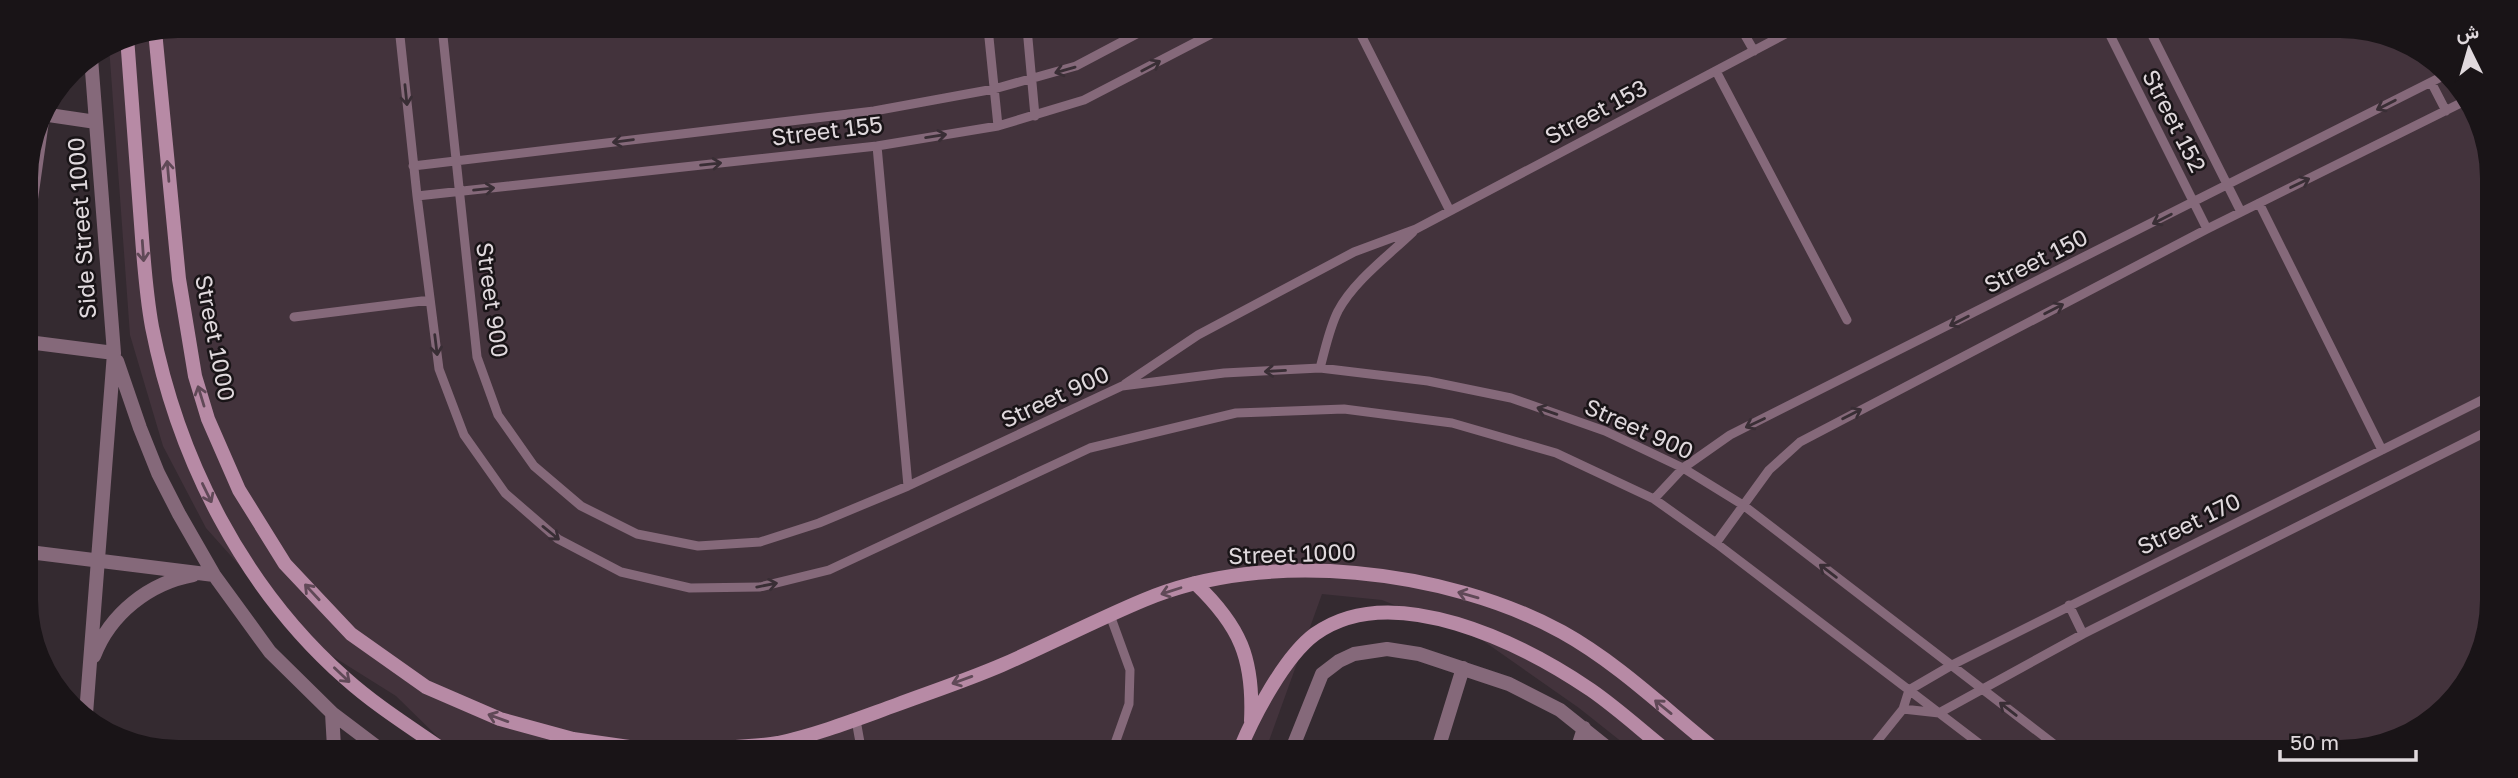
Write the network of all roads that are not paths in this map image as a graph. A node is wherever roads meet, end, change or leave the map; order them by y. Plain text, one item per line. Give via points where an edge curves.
1 (1363, 38) edge
2 (1747, 38) edge
3 (1778, 38) edge
4 (2112, 38) edge
5 (2154, 38) edge
6 (400, 39) edge
7 (443, 39) edge
8 (989, 39) edge
9 (1028, 39) edge
10 (1129, 39) edge
11 (1203, 39) edge
12 (156, 40) edge
13 (128, 49) edge
14 (1754, 51) junction
15 (92, 69) edge
16 (1716, 71) junction
17 (1032, 79) junction
18 (2434, 80) edge
19 (2431, 82) junction
20 (994, 89) junction
21 (2458, 105) edge
22 (2446, 111) junction
23 (54, 116) edge
24 (1035, 116) junction
25 (96, 122) junction
26 (998, 126) junction
27 (877, 146) junction
28 (456, 161) junction
29 (413, 166) junction
30 (2228, 186) junction
31 (459, 192) junction
32 (417, 196) junction
33 (2194, 203) junction
34 (2259, 203) junction
35 (1450, 211) junction
36 (2241, 212) junction
37 (1416, 229) junction
38 (2207, 229) junction
39 (430, 300) junction
40 (294, 317) dead end
41 (1847, 320) dead end
42 (39, 343) edge
43 (114, 353) junction
44 (1320, 368) junction
45 (1122, 386) junction
46 (2480, 401) edge
47 (2480, 435) edge
48 (2382, 450) junction
49 (1683, 468) junction
50 (908, 486) junction
51 (1654, 499) junction
52 (1743, 505) junction
53 (1716, 543) junction
54 (38, 553) edge
55 (99, 559) junction
56 (208, 574) junction
57 (1195, 583) junction
58 (2069, 605) junction
59 (1110, 615) junction
60 (2083, 634) junction
61 (1952, 665) junction
62 (90, 667) junction
63 (1463, 668) junction
64 (1983, 689) junction
65 (1909, 690) junction
66 (87, 706) edge
67 (1903, 709) junction
68 (332, 713) junction
69 (1939, 713) junction
70 (856, 720) junction
71 (1251, 722) junction
72 (1584, 728) junction
73 (1296, 739) edge
74 (1441, 739) edge
75 (1580, 739) edge
76 (1598, 739) edge
77 (1653, 739) edge
78 (1703, 739) edge
79 (1879, 739) edge
80 (1973, 739) edge
81 (2048, 739) edge
82 (334, 740) edge
83 (368, 740) edge
84 (429, 740) edge
85 (577, 740) edge
86 (793, 740) edge
87 (860, 740) edge
88 (1116, 740) edge
89 (1244, 740) edge

1 - 35 lane
2 - 14 lane
3 - 14 lane, Street 153
4 - 33 lane, Street 152
5 - 30 lane, Street 152
6 -> 29 lane
7 - 28 lane, Street 900
8 - 20 lane
9 - 17 lane
10 -> 17 lane, Street 155 via 1076,66
24 -> 11 lane, Street 155 via 1084,100
85 -> 12 street, Street 1000 via 500,719 426,687 351,634 285,564 239,490 195,376 179,279
13 -> 84 street via 152,325 180,431 208,496 246,562 299,632 345,679
14 - 16 lane, Street 153
15 - 25 street, Side Street 1000
16 - 35 lane, Street 153
16 - 41 lane
17 - 20 lane, Street 155
17 - 24 lane
18 - 19 lane, Street 150
19 - 22 lane
19 -> 30 lane, Street 150
20 - 26 lane
20 -> 28 lane, Street 155 via 874,111
21 - 22 lane
34 -> 22 lane
23 - 25 street
24 - 26 lane, Street 155
25 - 43 street, Side Street 1000
27 -> 26 lane, Street 155
31 -> 27 lane, Street 155
27 - 50 lane
28 - 29 lane, Street 155
28 - 31 lane, Street 900
29 - 32 lane
30 - 33 lane, Street 150
30 - 36 lane, Street 152
31 - 32 lane, Street 155
31 - 50 lane, Street 900 via 477,357 498,415 534,466 581,506 637,534 698,546 760,542
32 - 39 lane
33 - 38 lane, Street 152
33 -> 49 lane, Street 150 via 1730,435
34 - 36 lane
34 - 48 lane
35 - 37 lane, Street 153
36 - 38 lane
37 - 44 lane via 1338,311
37 - 45 lane via 1354,253 1210,329
52 -> 38 lane via 1769,470 1800,442
39 - 40 lane
39 -> 51 lane via 439,369 464,435 505,493 558,539 621,572 690,588 761,587 829,570 1090,448 1236,413 1344,409 1452,423 1556,453
42 - 43 street
43 - 55 street
43 - 56 street via 158,473
44 -> 45 lane, Street 900 via 1224,373
49 -> 44 lane, Street 900 via 1605,431 1511,398 1428,381
45 - 50 lane, Street 900
46 - 48 lane, Street 170
47 - 60 lane
48 - 58 lane, Street 170
49 - 51 lane, Street 150
49 - 52 lane, Street 900
51 - 53 lane
52 - 53 lane
61 -> 52 lane, Street 900
53 - 65 lane
54 - 55 street
55 - 56 street
55 - 62 street
56 - 62 street via 164,583 131,604 106,632
56 - 68 street via 270,652
57 -> 59 street, Street 1000
57 - 71 street via 1218,605 1247,660
78 -> 57 street, Street 1000 via 1604,659 1562,633 1475,596 1426,583 1322,571 1256,573
58 - 60 lane
58 - 61 lane, Street 170
59 -> 70 street, Street 1000 via 1000,666
59 - 88 lane via 1130,670 1129,704
60 - 64 lane
61 - 64 lane, Street 900
61 - 65 lane, Street 170
62 - 66 street
63 - 72 street via 1535,696
63 - 73 street via 1387,649 1354,654 1322,674
63 - 74 street
64 - 69 lane
81 -> 64 lane, Street 900
65 - 67 lane
65 - 69 lane
67 - 69 lane
67 - 79 lane
68 - 82 street
68 - 83 street
69 - 80 lane
70 - 86 street, Street 1000
70 - 87 lane
71 - 77 street via 1296,651 1316,634 1354,617 1407,614 1481,632 1554,666 1594,691
71 - 89 street
72 - 75 street
72 - 76 street

